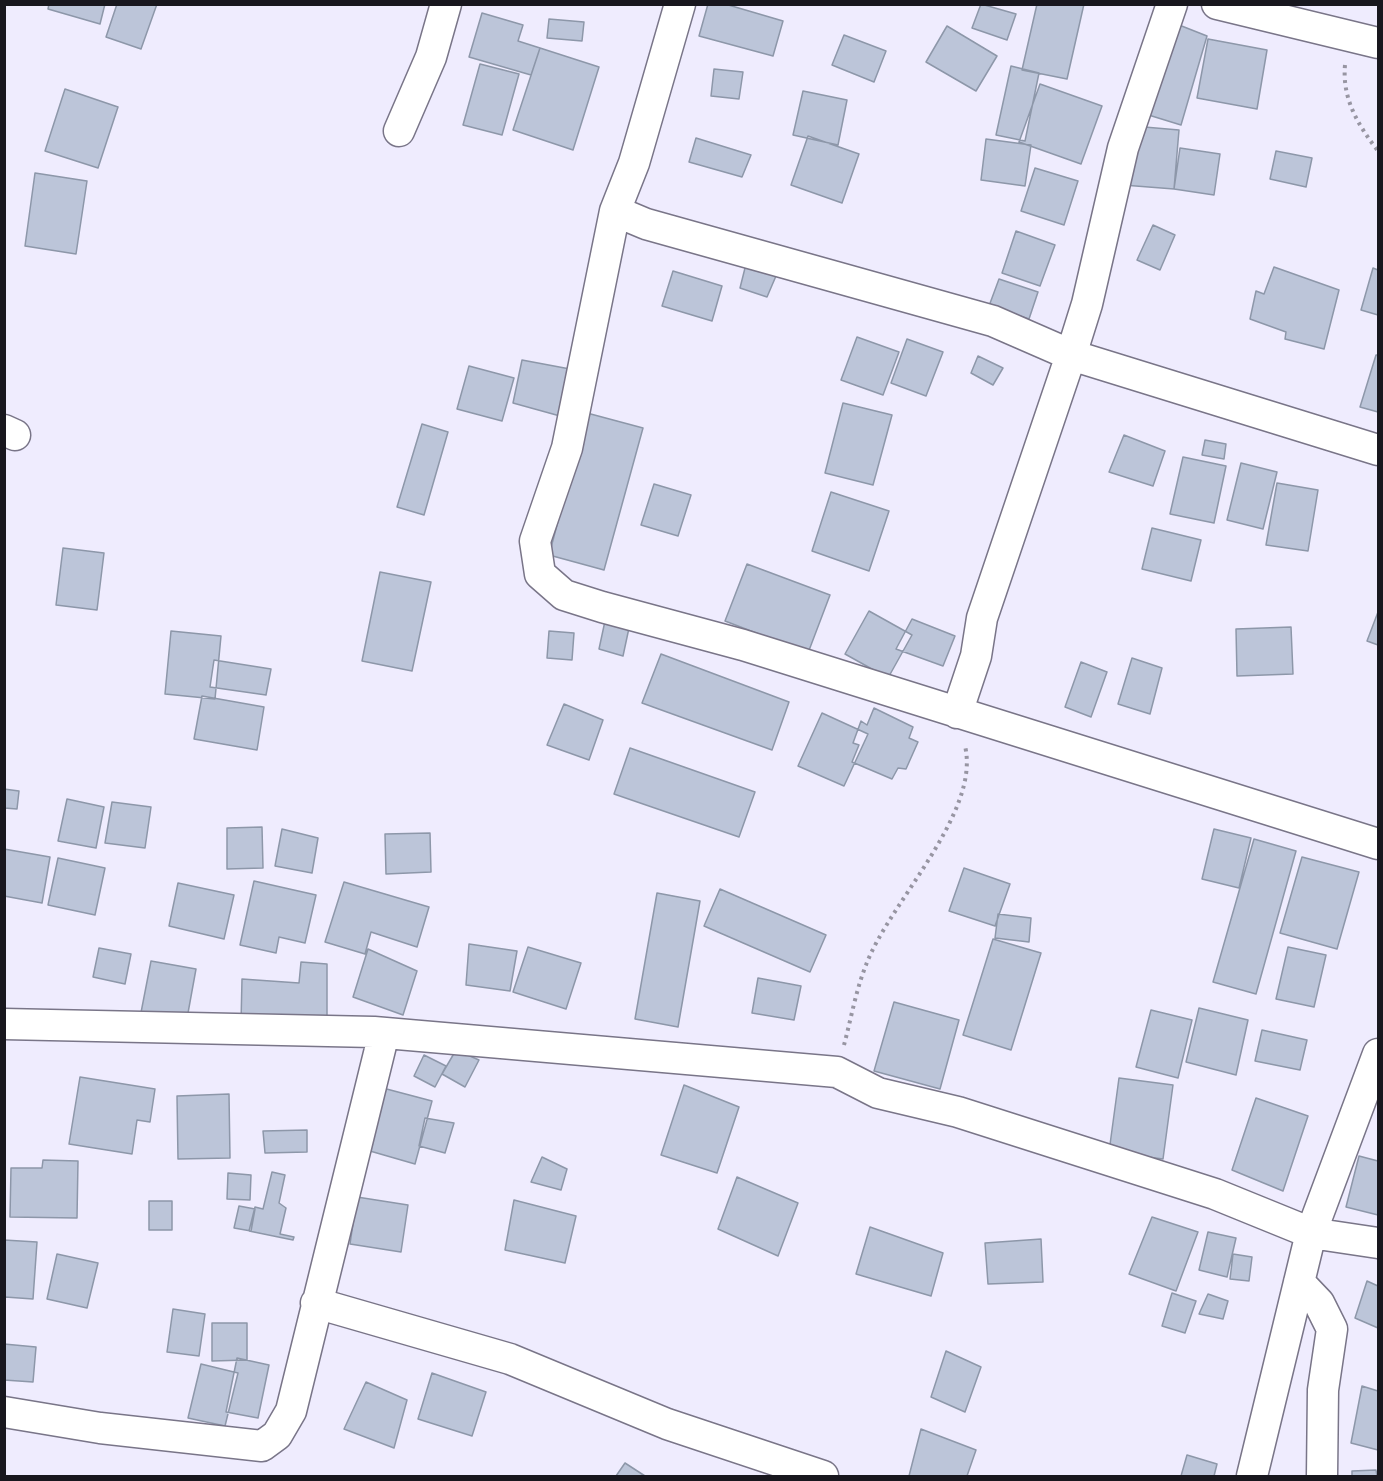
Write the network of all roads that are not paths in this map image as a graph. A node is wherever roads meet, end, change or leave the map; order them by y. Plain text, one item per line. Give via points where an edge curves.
1 (446, 4) edge
2 (680, 4) edge
3 (1172, 4) edge
4 (1217, 4) edge
5 (1366, 39) edge
6 (399, 131) dead end
7 (615, 211) junction
8 (1071, 355) junction
9 (1378, 450) edge
10 (957, 712) junction
11 (1378, 844) edge
12 (4, 1024) edge
13 (384, 1033) junction
14 (1378, 1053) edge
15 (1311, 1233) junction
16 (1378, 1243) edge
17 (1299, 1282) junction
18 (316, 1303) junction
19 (4, 1412) edge
20 (823, 1476) edge
21 (1252, 1476) edge
22 (1322, 1476) edge

1 - 6 street via 431,57
2 - 7 street via 634,163
3 - 8 street via 1123,148 1087,304
4 - 5 street
7 - 8 street via 646,224 993,321
7 - 10 street via 567,448 535,542 540,574 564,595 602,608 743,645
8 - 9 street
8 - 10 street via 982,618 976,656
10 - 11 street
12 - 13 street
13 - 15 street via 837,1072 878,1093 958,1112 1215,1194
13 - 18 street
14 - 15 street
15 - 16 street
15 - 17 street
17 - 21 street
17 - 22 street via 1319,1303 1332,1329 1323,1390
18 - 19 street via 291,1411 277,1435 262,1446 100,1428
18 - 20 street via 510,1359 667,1424

